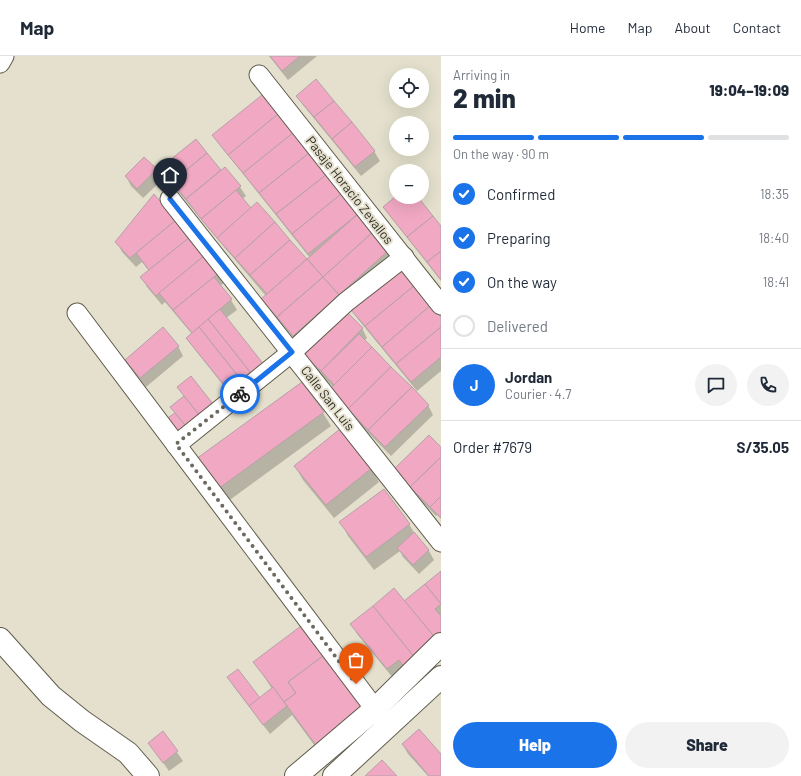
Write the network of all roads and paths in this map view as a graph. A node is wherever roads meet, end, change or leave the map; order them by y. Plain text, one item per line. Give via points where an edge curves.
1 (4, 56) edge
2 (0, 63) edge
3 (259, 75) dead end
4 (170, 199) dead end
5 (404, 257) junction
6 (441, 305) edge
7 (77, 313) dead end
8 (292, 352) junction
9 (176, 444) junction
10 (441, 542) edge
11 (0, 639) edge
12 (441, 644) edge
13 (441, 677) edge
14 (375, 709) junction
15 (388, 726) junction
16 (148, 776) edge
17 (296, 776) edge
18 (334, 776) edge

1 - 2 street
3 - 5 street, Pasaje Horacio Zevallos
4 - 8 street, Calle San Luis
5 - 6 street, Pasaje Horacio Zevallos
5 - 8 street via 346,302
7 - 9 street
8 - 9 street
8 - 10 street, Calle San Luis
9 - 14 street
11 - 16 main road via 51,696 128,753
12 - 14 main road
13 - 15 main road
14 - 15 street
14 - 17 main road
15 - 18 main road

